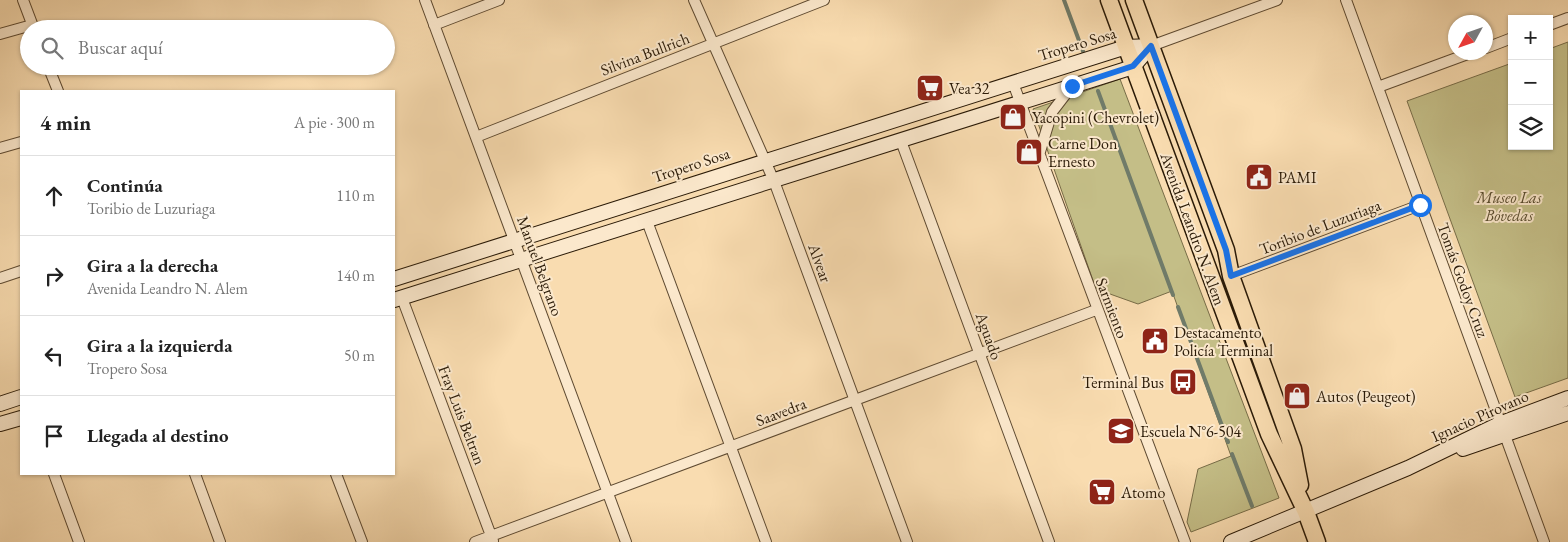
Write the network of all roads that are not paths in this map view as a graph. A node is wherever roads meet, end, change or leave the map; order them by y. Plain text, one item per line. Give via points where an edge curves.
1 (23, 0) edge
2 (425, 0) edge
3 (499, 0) edge
4 (694, 0) edge
5 (824, 0) edge
6 (1109, 0) edge
7 (1134, 0) edge
8 (1277, 0) edge
9 (1346, 0) edge
10 (1568, 18) edge
11 (30, 20) edge
12 (1553, 23) edge
13 (434, 25) junction
14 (20, 30) edge
15 (0, 34) edge
16 (1508, 40) edge
17 (713, 43) junction
18 (1493, 45) edge
19 (1151, 46) junction
20 (1126, 47) junction
21 (1451, 60) edge
22 (1133, 66) junction
23 (52, 75) edge
24 (1013, 83) junction
25 (1072, 86) junction
26 (1378, 87) junction
27 (58, 90) edge
28 (1020, 103) junction
29 (476, 137) junction
30 (901, 140) junction
31 (20, 142) edge
32 (0, 148) edge
33 (1039, 155) junction
34 (765, 160) junction
35 (774, 181) junction
36 (1420, 205) junction
37 (647, 221) junction
38 (515, 241) junction
39 (522, 260) junction
40 (20, 271) edge
41 (1231, 276) junction
42 (0, 278) edge
43 (395, 279) edge
44 (398, 299) edge
45 (1096, 310) junction
46 (980, 354) junction
47 (20, 397) edge
48 (1568, 398) edge
49 (854, 401) junction
50 (0, 404) edge
51 (1568, 413) edge
52 (20, 418) edge
53 (0, 424) edge
54 (1501, 430) junction
55 (731, 447) junction
56 (54, 475) edge
57 (195, 475) edge
58 (336, 475) edge
59 (608, 493) junction
60 (1306, 512) junction
61 (492, 539) edge
62 (79, 542) edge
63 (220, 542) edge
64 (362, 542) edge
65 (475, 542) edge
66 (626, 542) edge
67 (766, 542) edge
68 (907, 542) edge
69 (1049, 542) edge
70 (1185, 542) edge
71 (1231, 542) edge
72 (1317, 542) edge
73 (1544, 542) edge

1 - 11 street
2 - 13 street, Manuel Belgrano
3 - 13 street
4 - 17 street, Alvear
5 - 17 street, Silvina Bullrich
6 - 20 main road, Avenida Leandro N. Alem
7 - 19 main road, Avenida Leandro N. Alem
8 - 19 street
9 - 26 street, Tomás Godoy Cruz
10 - 12 street
13 - 29 street, Manuel Belgrano
14 - 15 street
16 - 18 street
17 - 29 street, Silvina Bullrich
17 - 34 street, Alvear
19 - 20 street, Tropero Sosa
19 - 22 street
19 - 41 main road, Avenida Leandro N. Alem via 1226,250
20 - 22 main road, Avenida Leandro N. Alem
20 - 24 street, Tropero Sosa
21 - 26 street
22 - 25 street
22 - 60 main road, Avenida Leandro N. Alem via 1269,434
23 - 27 street
24 - 28 street, Sarmiento
24 - 34 street, Tropero Sosa
25 - 28 street
25 - 33 street via 1052,112
26 - 36 street, Tomás Godoy Cruz
28 - 30 street
28 - 33 street, Sarmiento
29 - 38 street, Manuel Belgrano
30 - 35 street
30 - 46 street, Aguado
31 - 32 street
33 - 45 street, Sarmiento
34 - 35 street, Alvear
34 - 38 street, Tropero Sosa
35 - 37 street
35 - 49 street, Alvear
36 - 41 street, Toribio de Luzuriaga
36 - 54 street, Tomás Godoy Cruz
37 - 39 street
37 - 55 street
38 - 39 street, Manuel Belgrano
38 - 43 street, Tropero Sosa
39 - 44 street
39 - 59 street, Manuel Belgrano
40 - 42 street
41 - 60 main road, Avenida Leandro N. Alem via 1293,449
44 - 61 street, Fray Luis Beltran
45 - 46 street, Saavedra
45 - 70 street, Sarmiento
46 - 49 street, Saavedra
46 - 69 street, Aguado
47 - 50 street
48 - 54 street, Ignacio Pirovano
49 - 55 street, Saavedra
49 - 68 street, Alvear
51 - 54 street, Ignacio Pirovano
52 - 53 street
54 - 60 street, Ignacio Pirovano
54 - 73 street, Tomás Godoy Cruz
55 - 59 street, Saavedra
55 - 67 street
56 - 62 street
57 - 63 street
58 - 64 street
59 - 61 street, Saavedra
59 - 66 street, Manuel Belgrano
60 - 71 street, Ignacio Pirovano
60 - 72 main road, Avenida Leandro N. Alem
61 - 65 street, Saavedra

